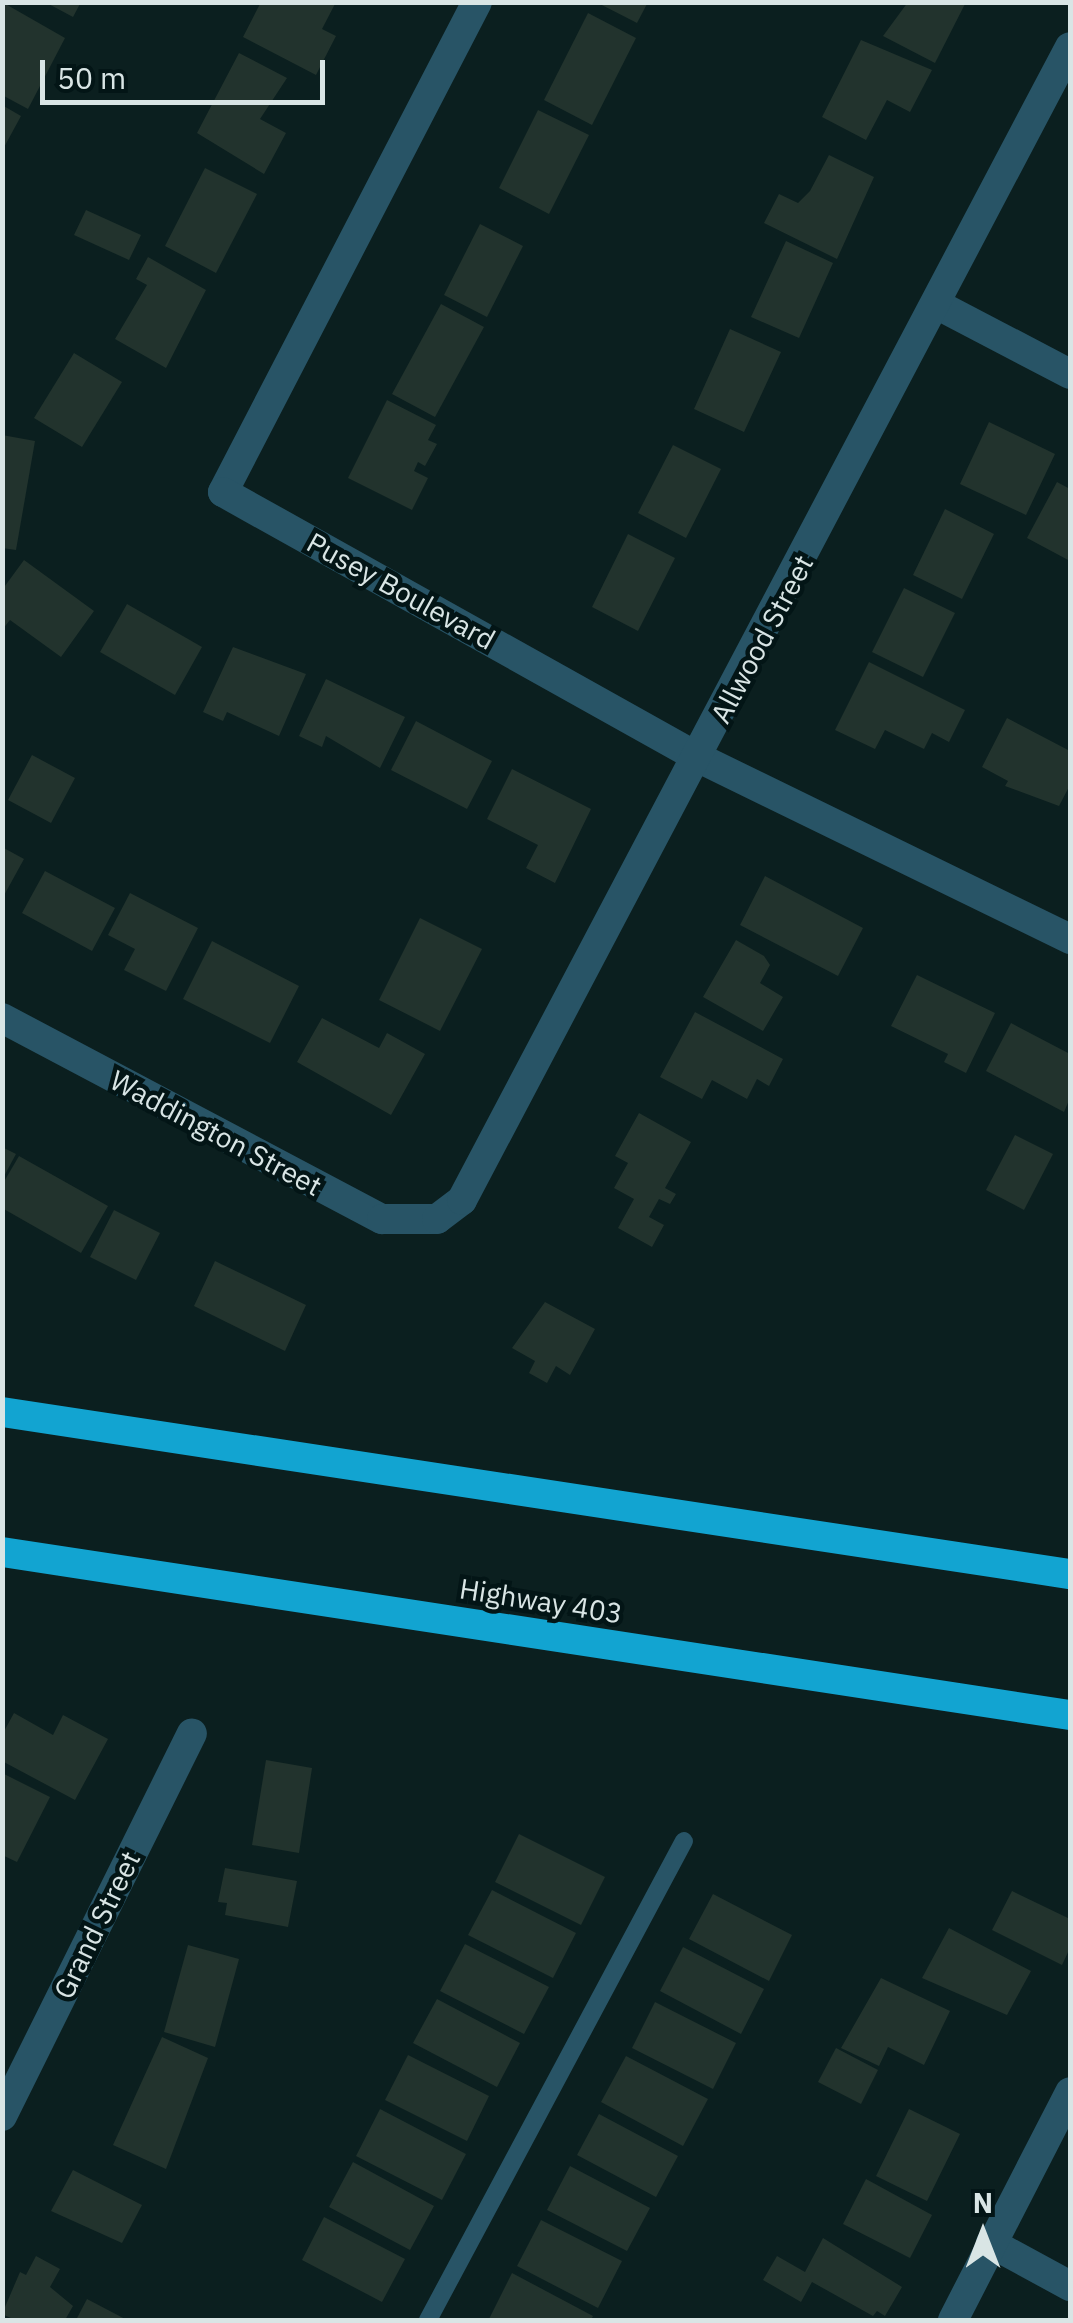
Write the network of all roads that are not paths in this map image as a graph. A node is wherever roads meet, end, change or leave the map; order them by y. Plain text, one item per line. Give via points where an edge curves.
1 (476, 2) edge
2 (1070, 47) edge
3 (938, 305) junction
4 (1070, 374) edge
5 (699, 758) junction
6 (1070, 939) edge
7 (2, 1018) edge
8 (436, 1219) joint
9 (2, 1412) edge
10 (2, 1552) edge
11 (1070, 1574) edge
12 (1070, 1715) edge
13 (192, 1734) dead end
14 (684, 1841) dead end
15 (1070, 2092) edge
16 (2, 2116) edge
17 (991, 2243) junction
18 (1070, 2286) edge
19 (428, 2320) edge
20 (954, 2320) edge

1 - 5 street, Pusey Boulevard via 223,492
2 - 3 street, Allwood Street
3 - 4 street
3 - 5 street, Allwood Street
5 - 6 street, Pusey Boulevard
5 - 8 street, Allwood Street via 462,1200
7 - 8 street, Waddington Street via 382,1220
9 - 11 highway
10 - 12 highway, Highway 403
13 - 16 street, Grand Street
14 - 19 lane
15 - 17 street
17 - 18 street
17 - 20 street

